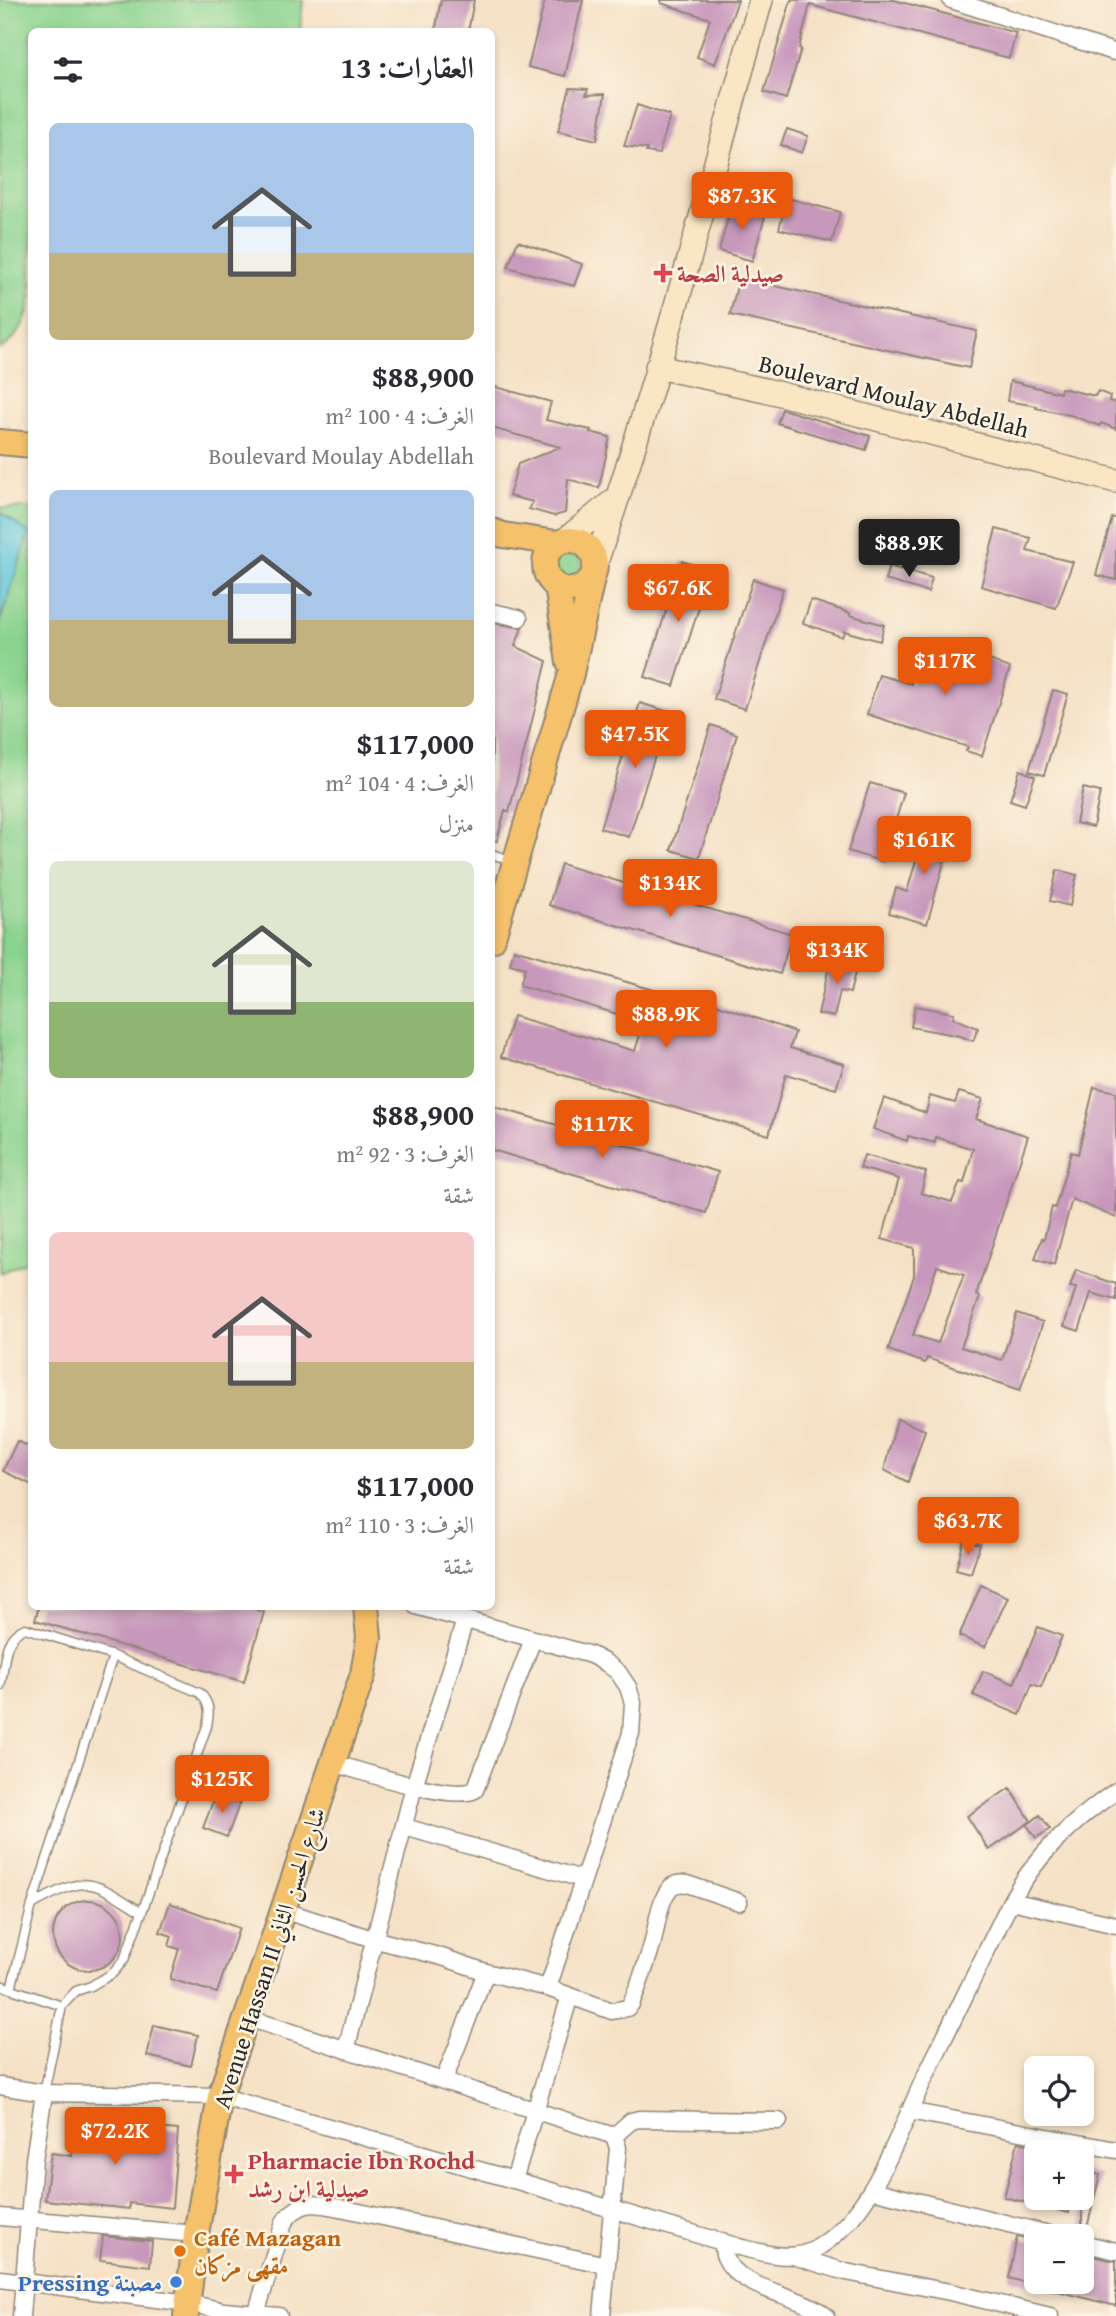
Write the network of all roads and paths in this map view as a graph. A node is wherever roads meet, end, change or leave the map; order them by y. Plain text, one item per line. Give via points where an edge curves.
1 (761, 0) edge
2 (951, 0) edge
3 (1114, 52) dead end
4 (657, 367) junction
5 (0, 442) edge
6 (28, 445) edge
7 (1116, 481) edge
8 (618, 497) junction
9 (497, 533) edge
10 (561, 541) junction
11 (594, 570) junction
12 (553, 583) junction
13 (495, 613) edge
14 (519, 618) dead end
15 (571, 674) junction
16 (495, 854) edge
17 (516, 862) junction
18 (495, 930) edge
19 (367, 1610) edge
20 (427, 1610) edge
21 (465, 1620) junction
22 (533, 1639) junction
23 (113, 1656) junction
24 (0, 1686) edge
25 (333, 1763) junction
26 (414, 1786) junction
27 (1116, 1791) edge
28 (405, 1827) junction
29 (583, 1879) junction
30 (1011, 1901) junction
31 (739, 1902) dead end
32 (32, 1905) junction
33 (282, 1910) junction
34 (142, 1912) junction
35 (1116, 1925) edge
36 (373, 1939) junction
37 (486, 1972) junction
38 (0, 1985) edge
39 (548, 1988) junction
40 (12, 1989) junction
41 (570, 1996) junction
42 (62, 2006) junction
43 (245, 2017) junction
44 (346, 2050) junction
45 (444, 2080) junction
46 (0, 2086) edge
47 (44, 2093) junction
48 (220, 2096) junction
49 (536, 2110) junction
50 (909, 2111) junction
51 (779, 2121) dead end
52 (614, 2136) junction
53 (1116, 2150) edge
54 (514, 2180) junction
55 (872, 2190) junction
56 (612, 2208) junction
57 (0, 2217) edge
58 (30, 2221) junction
59 (1024, 2228) edge
60 (196, 2234) junction
61 (722, 2241) junction
62 (1094, 2246) edge
63 (1116, 2252) edge
64 (793, 2256) junction
65 (607, 2265) junction
66 (0, 2279) edge
67 (23, 2283) junction
68 (187, 2309) edge
69 (1012, 2312) edge
70 (256, 2314) junction
71 (21, 2316) edge
72 (279, 2316) edge
73 (603, 2316) edge
74 (826, 2316) edge
75 (1050, 2316) edge

1 - 4 main road
2 - 3 street
4 - 7 main road, Boulevard Moulay Abdellah via 765,390
4 - 8 main road
5 - 6 main road
8 - 10 main road
8 - 11 main road
9 - 10 main road
9 - 12 main road
10 - 11 main road via 582,542 594,556
10 - 12 main road via 545,560 546,574
11 - 12 main road via 578,589
11 - 15 main road
12 - 15 main road
13 - 14 street
15 - 17 main road
16 - 17 lane
17 - 18 main road
19 - 25 main road, Avenue Hassan II شارع الحسن الثاني via 368,1653
20 - 21 street
21 - 22 street
21 - 26 street
22 - 26 street via 475,1790 457,1794
22 - 29 street via 606,1662 628,1687 633,1703 631,1733
23 - 24 lane via 25,1628 15,1632 5,1650
23 - 32 lane
23 - 34 lane via 200,1693 210,1714
25 - 26 street
25 - 33 main road, Avenue Hassan II شارع الحسن الثاني
26 - 28 street
27 - 30 street via 1047,1849
28 - 29 street
28 - 36 street
29 - 39 street
30 - 35 street
30 - 50 street
31 - 41 street via 687,1884 675,1885 667,1894 627,2008 612,2011
32 - 34 lane via 69,1886 85,1884 109,1891
32 - 40 lane
33 - 36 street
33 - 43 main road, Avenue Hassan II شارع الحسن الثاني
34 - 42 lane via 124,1960 113,1973 76,1991
36 - 37 street
36 - 44 street
37 - 39 street
37 - 45 street
38 - 40 lane
39 - 41 street
40 - 42 lane
41 - 49 street
42 - 47 lane
43 - 44 street
43 - 48 main road, Avenue Hassan II شارع الحسن الثاني
44 - 45 street
45 - 49 street
46 - 47 street
47 - 48 street
47 - 58 street
48 - 54 street
48 - 60 main road, Avenue Hassan II شارع الحسن الثاني
49 - 52 street
49 - 54 street
50 - 53 street
50 - 55 street
51 - 52 street via 639,2119
52 - 56 street via 618,2148
54 - 56 street
55 - 59 street
55 - 64 street via 836,2234 816,2249
56 - 61 street
56 - 65 street
57 - 58 street
58 - 60 street
58 - 67 street
60 - 68 main road, Avenue Hassan II شارع الحسن الثاني
61 - 64 street via 771,2255
61 - 74 street via 724,2257 750,2282 799,2300
62 - 63 street
64 - 69 street via 846,2272 950,2292
65 - 70 street via 345,2209 300,2206 284,2222
65 - 73 street
66 - 67 street
67 - 68 street
67 - 71 street
68 - 70 street
69 - 75 street
70 - 72 street

